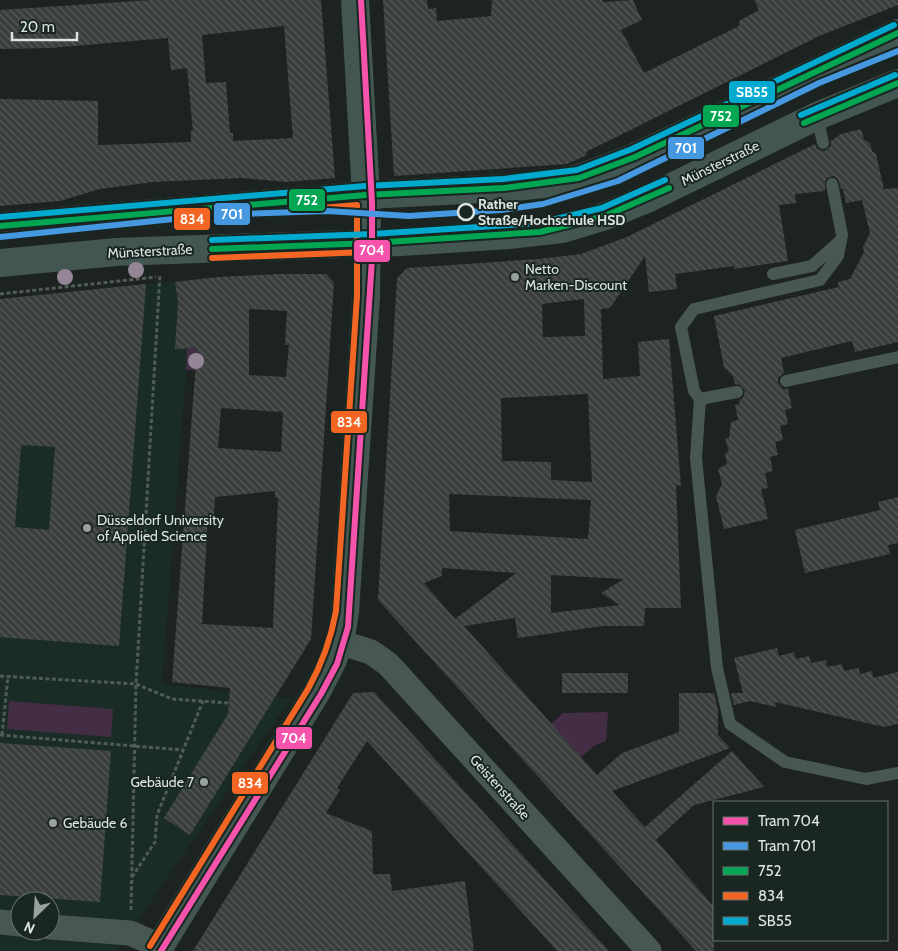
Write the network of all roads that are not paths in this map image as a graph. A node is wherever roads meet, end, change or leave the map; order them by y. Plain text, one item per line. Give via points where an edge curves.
1 (356, 0) edge
2 (898, 33) edge
3 (898, 83) edge
4 (817, 116) junction
5 (823, 143) dead end
6 (832, 184) dead end
7 (366, 195) junction
8 (0, 226) edge
9 (841, 240) junction
10 (367, 243) junction
11 (0, 263) edge
12 (773, 274) dead end
13 (898, 357) edge
14 (786, 380) dead end
15 (737, 392) dead end
16 (700, 399) junction
17 (339, 642) junction
18 (898, 772) edge
19 (60, 928) edge
20 (158, 948) edge
21 (648, 951) edge

1 - 7 main road
2 - 7 main road via 598,172 554,183 504,188
3 - 4 main road, Münsterstraße
4 - 5 lane
4 - 10 main road, Münsterstraße via 648,198 584,223 540,232
6 - 9 lane
7 - 8 main road
7 - 10 main road
9 - 12 lane via 812,266
9 - 16 lane via 838,256 820,280 694,309 680,327 694,391
10 - 11 main road, Münsterstraße via 116,252
10 - 17 main road via 345,612
13 - 14 lane
15 - 16 lane
16 - 18 lane via 696,458 717,668 730,724 785,762 866,779
17 - 20 main road via 334,660 316,693
17 - 21 street, Geistenstraße via 371,652 388,664
19 - 20 street via 130,933

